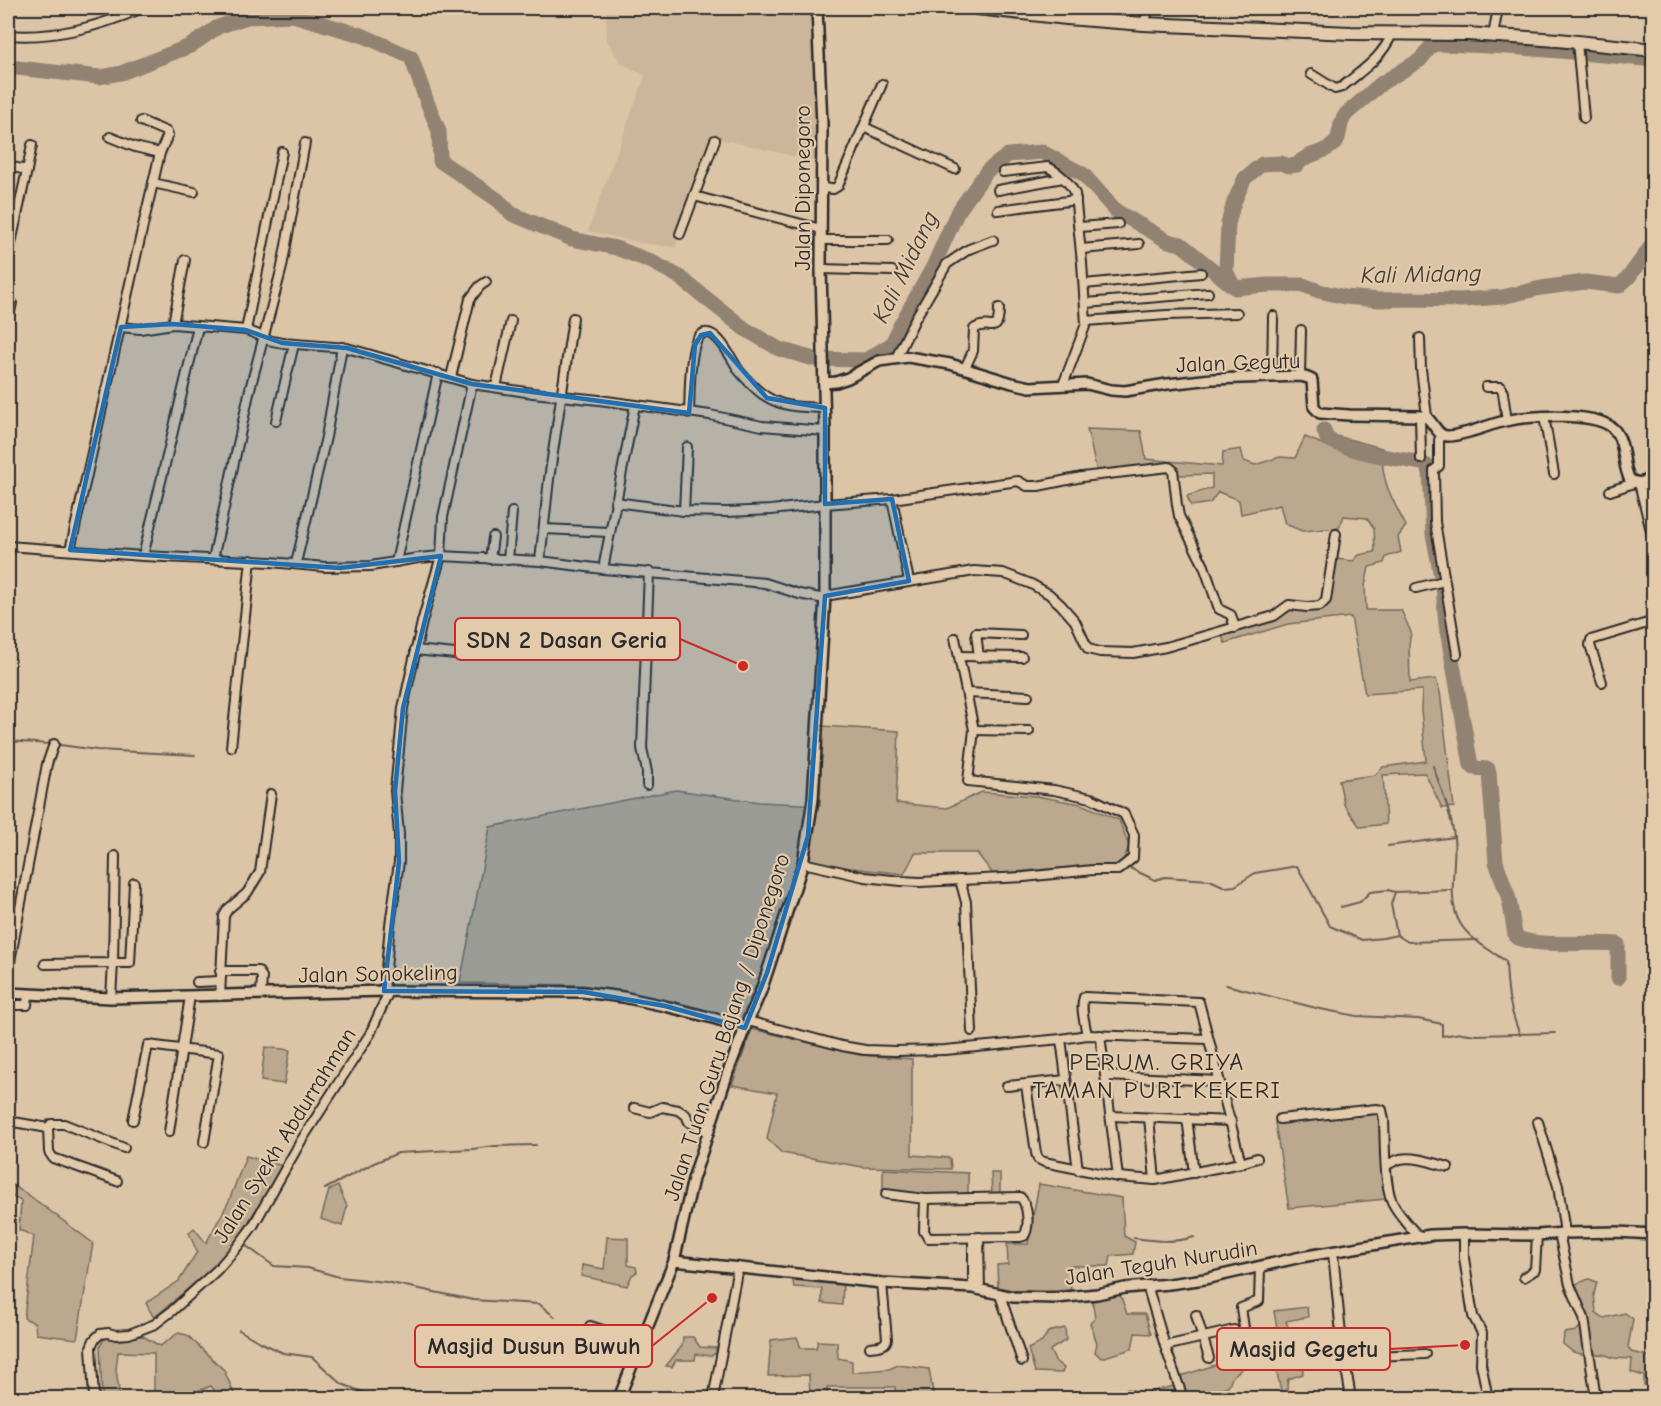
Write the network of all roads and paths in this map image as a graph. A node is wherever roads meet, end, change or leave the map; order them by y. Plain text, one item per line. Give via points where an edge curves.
1 (143, 8) edge
2 (817, 8) edge
3 (977, 8) edge
4 (1149, 8) edge
5 (1498, 8) edge
6 (1015, 10) edge
7 (1144, 24) junction
8 (1392, 34) junction
9 (8, 35) edge
10 (1493, 36) junction
11 (1578, 50) junction
12 (1653, 50) edge
13 (1311, 74) dead end
14 (882, 84) dead end
15 (1584, 118) dead end
16 (141, 121) dead end
17 (864, 127) junction
18 (110, 138) dead end
19 (715, 140) dead end
20 (305, 143) dead end
21 (32, 144) dead end
22 (282, 152) dead end
23 (160, 153) junction
24 (8, 166) edge
25 (955, 169) dead end
26 (27, 170) junction
27 (1003, 172) dead end
28 (1063, 178) junction
29 (153, 183) junction
30 (821, 188) junction
31 (998, 190) dead end
32 (194, 192) dead end
33 (694, 196) junction
34 (1076, 200) junction
35 (998, 210) dead end
36 (1118, 224) dead end
37 (1079, 227) junction
38 (821, 229) junction
39 (680, 234) dead end
40 (821, 240) junction
41 (888, 240) dead end
42 (993, 240) dead end
43 (1140, 244) dead end
44 (1081, 249) junction
45 (8, 257) edge
46 (184, 260) dead end
47 (821, 269) junction
48 (892, 271) dead end
49 (1201, 273) dead end
50 (486, 282) dead end
51 (1084, 284) junction
52 (1208, 293) dead end
53 (8, 303) edge
54 (1086, 303) junction
55 (999, 308) dead end
56 (1237, 313) dead end
57 (1273, 316) dead end
58 (573, 318) dead end
59 (8, 320) edge
60 (511, 321) dead end
61 (1086, 321) junction
62 (173, 324) junction
63 (121, 327) junction
64 (198, 327) junction
65 (246, 330) junction
66 (1301, 330) dead end
67 (262, 337) junction
68 (1420, 338) dead end
69 (294, 344) junction
70 (342, 347) junction
71 (896, 358) junction
72 (965, 368) junction
73 (823, 369) joint
74 (438, 374) junction
75 (1300, 376) junction
76 (451, 377) junction
77 (1272, 377) junction
78 (824, 383) junction
79 (472, 384) junction
80 (1062, 385) junction
81 (496, 387) junction
82 (1486, 387) dead end
83 (562, 396) junction
84 (635, 405) junction
85 (825, 408) junction
86 (689, 412) junction
87 (1424, 416) junction
88 (1544, 416) junction
89 (276, 421) dead end
90 (1507, 421) junction
91 (825, 431) junction
92 (1442, 435) junction
93 (687, 447) dead end
94 (1421, 459) dead end
95 (1554, 474) dead end
96 (1653, 478) edge
97 (1636, 483) junction
98 (1610, 491) dead end
99 (892, 500) junction
100 (615, 502) junction
101 (825, 504) junction
102 (684, 511) junction
103 (512, 512) dead end
104 (544, 529) junction
105 (609, 532) junction
106 (1336, 534) dead end
107 (1652, 535) edge
108 (494, 537) dead end
109 (8, 546) edge
110 (70, 550) junction
111 (143, 556) junction
112 (441, 556) junction
113 (213, 559) junction
114 (490, 559) junction
115 (251, 560) junction
116 (508, 560) junction
117 (540, 561) junction
118 (396, 562) junction
119 (296, 563) junction
120 (603, 569) junction
121 (649, 572) junction
122 (909, 581) junction
123 (1441, 581) junction
124 (1416, 588) dead end
125 (825, 598) junction
126 (1653, 621) edge
127 (1235, 628) junction
128 (1021, 635) dead end
129 (955, 638) dead end
130 (415, 650) junction
131 (1457, 654) dead end
132 (465, 655) dead end
133 (959, 656) junction
134 (979, 657) junction
135 (1022, 657) dead end
136 (1602, 682) dead end
137 (967, 693) junction
138 (1028, 696) dead end
139 (974, 730) junction
140 (1029, 731) dead end
141 (54, 744) dead end
142 (231, 747) dead end
143 (647, 785) dead end
144 (271, 794) dead end
145 (115, 856) dead end
146 (803, 863) junction
147 (960, 880) junction
148 (134, 883) dead end
149 (113, 963) junction
150 (45, 964) dead end
151 (8, 972) edge
152 (220, 972) junction
153 (220, 981) junction
154 (197, 982) dead end
155 (386, 991) junction
156 (8, 993) edge
157 (261, 994) junction
158 (28, 995) junction
159 (190, 996) junction
160 (220, 996) junction
161 (111, 998) junction
162 (8, 1005) edge
163 (746, 1024) junction
164 (972, 1031) dead end
165 (1086, 1035) junction
166 (1100, 1035) junction
167 (1060, 1039) junction
168 (1208, 1039) junction
169 (182, 1049) junction
170 (1106, 1077) junction
171 (1066, 1080) junction
172 (1219, 1081) junction
173 (1026, 1084) junction
174 (1007, 1086) dead end
175 (634, 1108) dead end
176 (1111, 1116) junction
177 (1149, 1118) junction
178 (1187, 1118) junction
179 (1280, 1119) dead end
180 (133, 1120) dead end
181 (1231, 1120) junction
182 (8, 1121) edge
183 (1538, 1122) dead end
184 (48, 1128) junction
185 (710, 1131) junction
186 (169, 1132) dead end
187 (204, 1142) dead end
188 (124, 1148) dead end
189 (1257, 1158) dead end
190 (1241, 1163) junction
191 (1387, 1165) junction
192 (1448, 1167) dead end
193 (1078, 1170) junction
194 (1194, 1173) junction
195 (1118, 1177) junction
196 (1155, 1180) junction
197 (117, 1181) dead end
198 (886, 1194) dead end
199 (925, 1199) junction
200 (1562, 1233) junction
201 (1464, 1234) junction
202 (1653, 1234) edge
203 (1538, 1235) junction
204 (976, 1237) junction
205 (1419, 1237) junction
206 (1333, 1253) junction
207 (674, 1261) junction
208 (1260, 1267) junction
209 (738, 1268) junction
210 (1524, 1277) dead end
211 (882, 1283) junction
212 (1147, 1285) junction
213 (976, 1289) junction
214 (1000, 1295) junction
215 (1196, 1315) dead end
216 (590, 1326) dead end
217 (1234, 1330) dead end
218 (1202, 1338) junction
219 (642, 1342) junction
220 (1165, 1346) junction
221 (870, 1347) dead end
222 (1247, 1348) dead end
223 (1425, 1354) dead end
224 (1344, 1357) junction
225 (1209, 1358) dead end
226 (1022, 1361) dead end
227 (714, 1393) dead end
228 (94, 1398) edge
229 (619, 1398) edge
230 (1183, 1398) edge
231 (1351, 1398) edge
232 (1488, 1398) edge
233 (1593, 1398) edge

1 - 9 street via 97,26
2 - 30 street, Jalan Diponegoro
3 - 6 highway
4 - 7 street
5 - 10 street
6 - 7 highway
7 - 8 highway
8 - 10 highway
8 - 13 street via 1378,57 1342,87 1335,89
10 - 11 highway
11 - 12 highway
11 - 15 street
14 - 17 street
16 - 23 street via 168,133
17 - 25 street
17 - 30 street via 838,186
18 - 23 street
19 - 33 street
20 - 67 street via 282,267
21 - 26 street
22 - 65 street
23 - 29 street
24 - 26 street
26 - 45 street
27 - 28 street via 1048,167
28 - 31 street
28 - 34 street via 1071,185
29 - 32 street
29 - 63 street
30 - 38 street, Jalan Diponegoro
33 - 38 street
33 - 39 street
34 - 35 street
34 - 37 street
36 - 37 street
37 - 44 street
38 - 40 street, Jalan Diponegoro
40 - 41 street
40 - 47 street, Jalan Diponegoro
42 - 71 street via 969,249 947,264
43 - 44 street
44 - 51 street
46 - 62 street
47 - 48 street
47 - 73 street, Jalan Diponegoro
49 - 51 street
50 - 76 street via 470,299
51 - 54 street
52 - 54 street
53 - 59 street via 12,303
54 - 61 street
55 - 72 street via 998,324 974,329 973,351
56 - 61 street
57 - 77 street
58 - 83 street
60 - 81 street
61 - 80 street
62 - 63 street via 145,329
62 - 64 street
63 - 110 street
64 - 65 street
64 - 111 street
65 - 67 street
66 - 75 street
67 - 69 street
67 - 113 street
68 - 87 street
69 - 70 street
69 - 89 street
70 - 74 street
70 - 119 street via 326,437
71 - 72 street, Jalan Gegutu via 922,358
71 - 78 street, Jalan Gegutu via 879,361 842,380
72 - 80 street, Jalan Gegutu via 1030,387
73 - 78 street, Jalan Tuan Guru Bajang / Diponegoro
74 - 76 street
74 - 118 street
75 - 77 street, Jalan Gegutu
75 - 87 street, Jalan Gegutu via 1312,380 1314,407 1320,413
76 - 79 street
77 - 80 street, Jalan Gegutu via 1185,382 1125,391 1087,384
78 - 85 street, Jalan Tuan Guru Bajang / Diponegoro
79 - 81 street
79 - 112 street via 443,517
81 - 83 street
82 - 90 street via 1503,390
83 - 84 street
83 - 104 street
84 - 86 street
84 - 100 street
85 - 86 street via 792,406 768,398 753,387 728,350 707,333 694,345
85 - 91 street, Jalan Tuan Guru Bajang / Diponegoro
86 - 91 street via 762,426
87 - 92 street
87 - 94 street
88 - 90 street
88 - 95 street
88 - 97 street via 1594,419 1610,425 1620,439 1628,477
90 - 92 street
91 - 101 street, Jalan Tuan Guru Bajang / Diponegoro
92 - 123 street via 1439,466 1434,470
93 - 102 street
96 - 97 street
97 - 98 street
97 - 107 street
99 - 101 street
99 - 122 street
99 - 127 street via 1015,481 1038,486 1169,467 1173,470 1179,516 1204,566 1219,609 1231,615
100 - 102 street
100 - 105 street
101 - 102 street via 771,510
101 - 125 street, Jalan Tuan Guru Bajang / Diponegoro
103 - 116 street
104 - 105 street
104 - 117 street
105 - 120 street
106 - 127 street via 1323,604 1289,605 1274,616
108 - 114 street
109 - 110 street
110 - 111 street
111 - 113 street
112 - 114 street
112 - 118 street
112 - 130 street
113 - 115 street
114 - 116 street
115 - 119 street
115 - 142 street
116 - 117 street
117 - 120 street
118 - 119 street via 340,568
120 - 121 street
121 - 125 street via 765,583
121 - 143 street via 642,748
122 - 125 street
122 - 127 street via 974,571 1016,577 1061,605 1075,621 1088,649 1100,652 1148,651
123 - 124 street
123 - 131 street
125 - 146 street, Jalan Tuan Guru Bajang / Diponegoro via 813,799
126 - 136 street via 1591,640
128 - 134 street via 976,633
129 - 133 street
130 - 132 street
130 - 155 street via 403,708 396,782 399,862
133 - 134 street
133 - 137 street
134 - 135 street
137 - 138 street
137 - 139 street
139 - 140 street
139 - 147 street via 968,781 1091,798 1125,814 1134,836 1133,858 1118,870
141 - 151 street
144 - 152 street via 260,872 224,916
145 - 149 street
146 - 147 street via 901,881
146 - 163 street, Jalan Tuan Guru Bajang / Diponegoro via 761,991
147 - 164 street via 966,902
148 - 149 street via 130,963
149 - 150 street
149 - 161 street
152 - 153 street
152 - 157 street via 259,972
153 - 154 street
153 - 160 street
155 - 157 street, Jalan Sonokeling
155 - 163 street, Jalan Sonokeling via 583,992
155 - 228 street, Jalan Syekh Abdurrahman via 370,1034 238,1246 217,1270 155,1324 129,1334 105,1333 96,1338 92,1347
156 - 158 street, Jalan Sonokeling
157 - 160 street, Jalan Sonokeling
158 - 161 street, Jalan Sonokeling
158 - 162 street via 27,1005
159 - 160 street, Jalan Sonokeling
159 - 161 street, Jalan Sonokeling
159 - 169 street
163 - 167 street via 875,1050 945,1050
163 - 185 street, Jalan Tuan Guru Bajang / Diponegoro
165 - 166 street
165 - 167 street
165 - 168 street via 1084,997 1199,1002
166 - 168 street
166 - 170 street
167 - 171 street
168 - 172 street
169 - 180 street via 148,1045
169 - 186 street
169 - 187 street via 219,1054
170 - 172 street
170 - 176 street
171 - 173 street
171 - 193 street
172 - 181 street
173 - 174 street
173 - 193 street via 1038,1159
175 - 185 street via 650,1112 662,1107 678,1110 689,1122
176 - 177 street
176 - 195 street
177 - 178 street
177 - 196 street
178 - 181 street
178 - 194 street
179 - 191 street via 1382,1110
181 - 190 street
182 - 184 street
183 - 200 street via 1558,1186
184 - 188 street via 51,1124 64,1124
184 - 197 street via 53,1158
185 - 207 street, Jalan Tuan Guru Bajang / Diponegoro via 693,1179
189 - 190 street
190 - 194 street
191 - 192 street via 1400,1159 1415,1159
191 - 205 street via 1390,1198
193 - 195 street
194 - 196 street
195 - 196 street
198 - 199 street
199 - 204 street via 924,1231 928,1239
199 - 204 street via 1022,1199 1026,1208 1024,1236
200 - 202 street, Jalan Teguh Nurudin
200 - 203 street, Jalan Teguh Nurudin
200 - 233 street via 1570,1285 1584,1318
201 - 203 street, Jalan Teguh Nurudin
201 - 205 street, Jalan Teguh Nurudin
201 - 232 street via 1464,1258 1473,1318 1482,1334 1481,1364
203 - 210 street via 1535,1270
204 - 213 street
205 - 206 street, Jalan Teguh Nurudin
206 - 208 street, Jalan Teguh Nurudin
206 - 224 street
207 - 209 street, Jalan Teguh Nurudin
207 - 219 street, Jalan Tuan Guru Bajang / Diponegoro
208 - 212 street, Jalan Teguh Nurudin via 1187,1282
208 - 222 street via 1259,1301 1241,1308
209 - 211 street, Jalan Teguh Nurudin
209 - 227 street
211 - 213 street, Jalan Teguh Nurudin
211 - 221 street via 887,1339 882,1346
212 - 214 street, Jalan Teguh Nurudin via 1066,1298
212 - 220 street
213 - 214 street, Jalan Teguh Nurudin
214 - 226 street
215 - 218 street
216 - 219 street
217 - 218 street
218 - 220 street
218 - 225 street
219 - 229 street, Jalan Tuan Guru Bajang / Diponegoro
220 - 230 street
223 - 224 street
224 - 231 street

